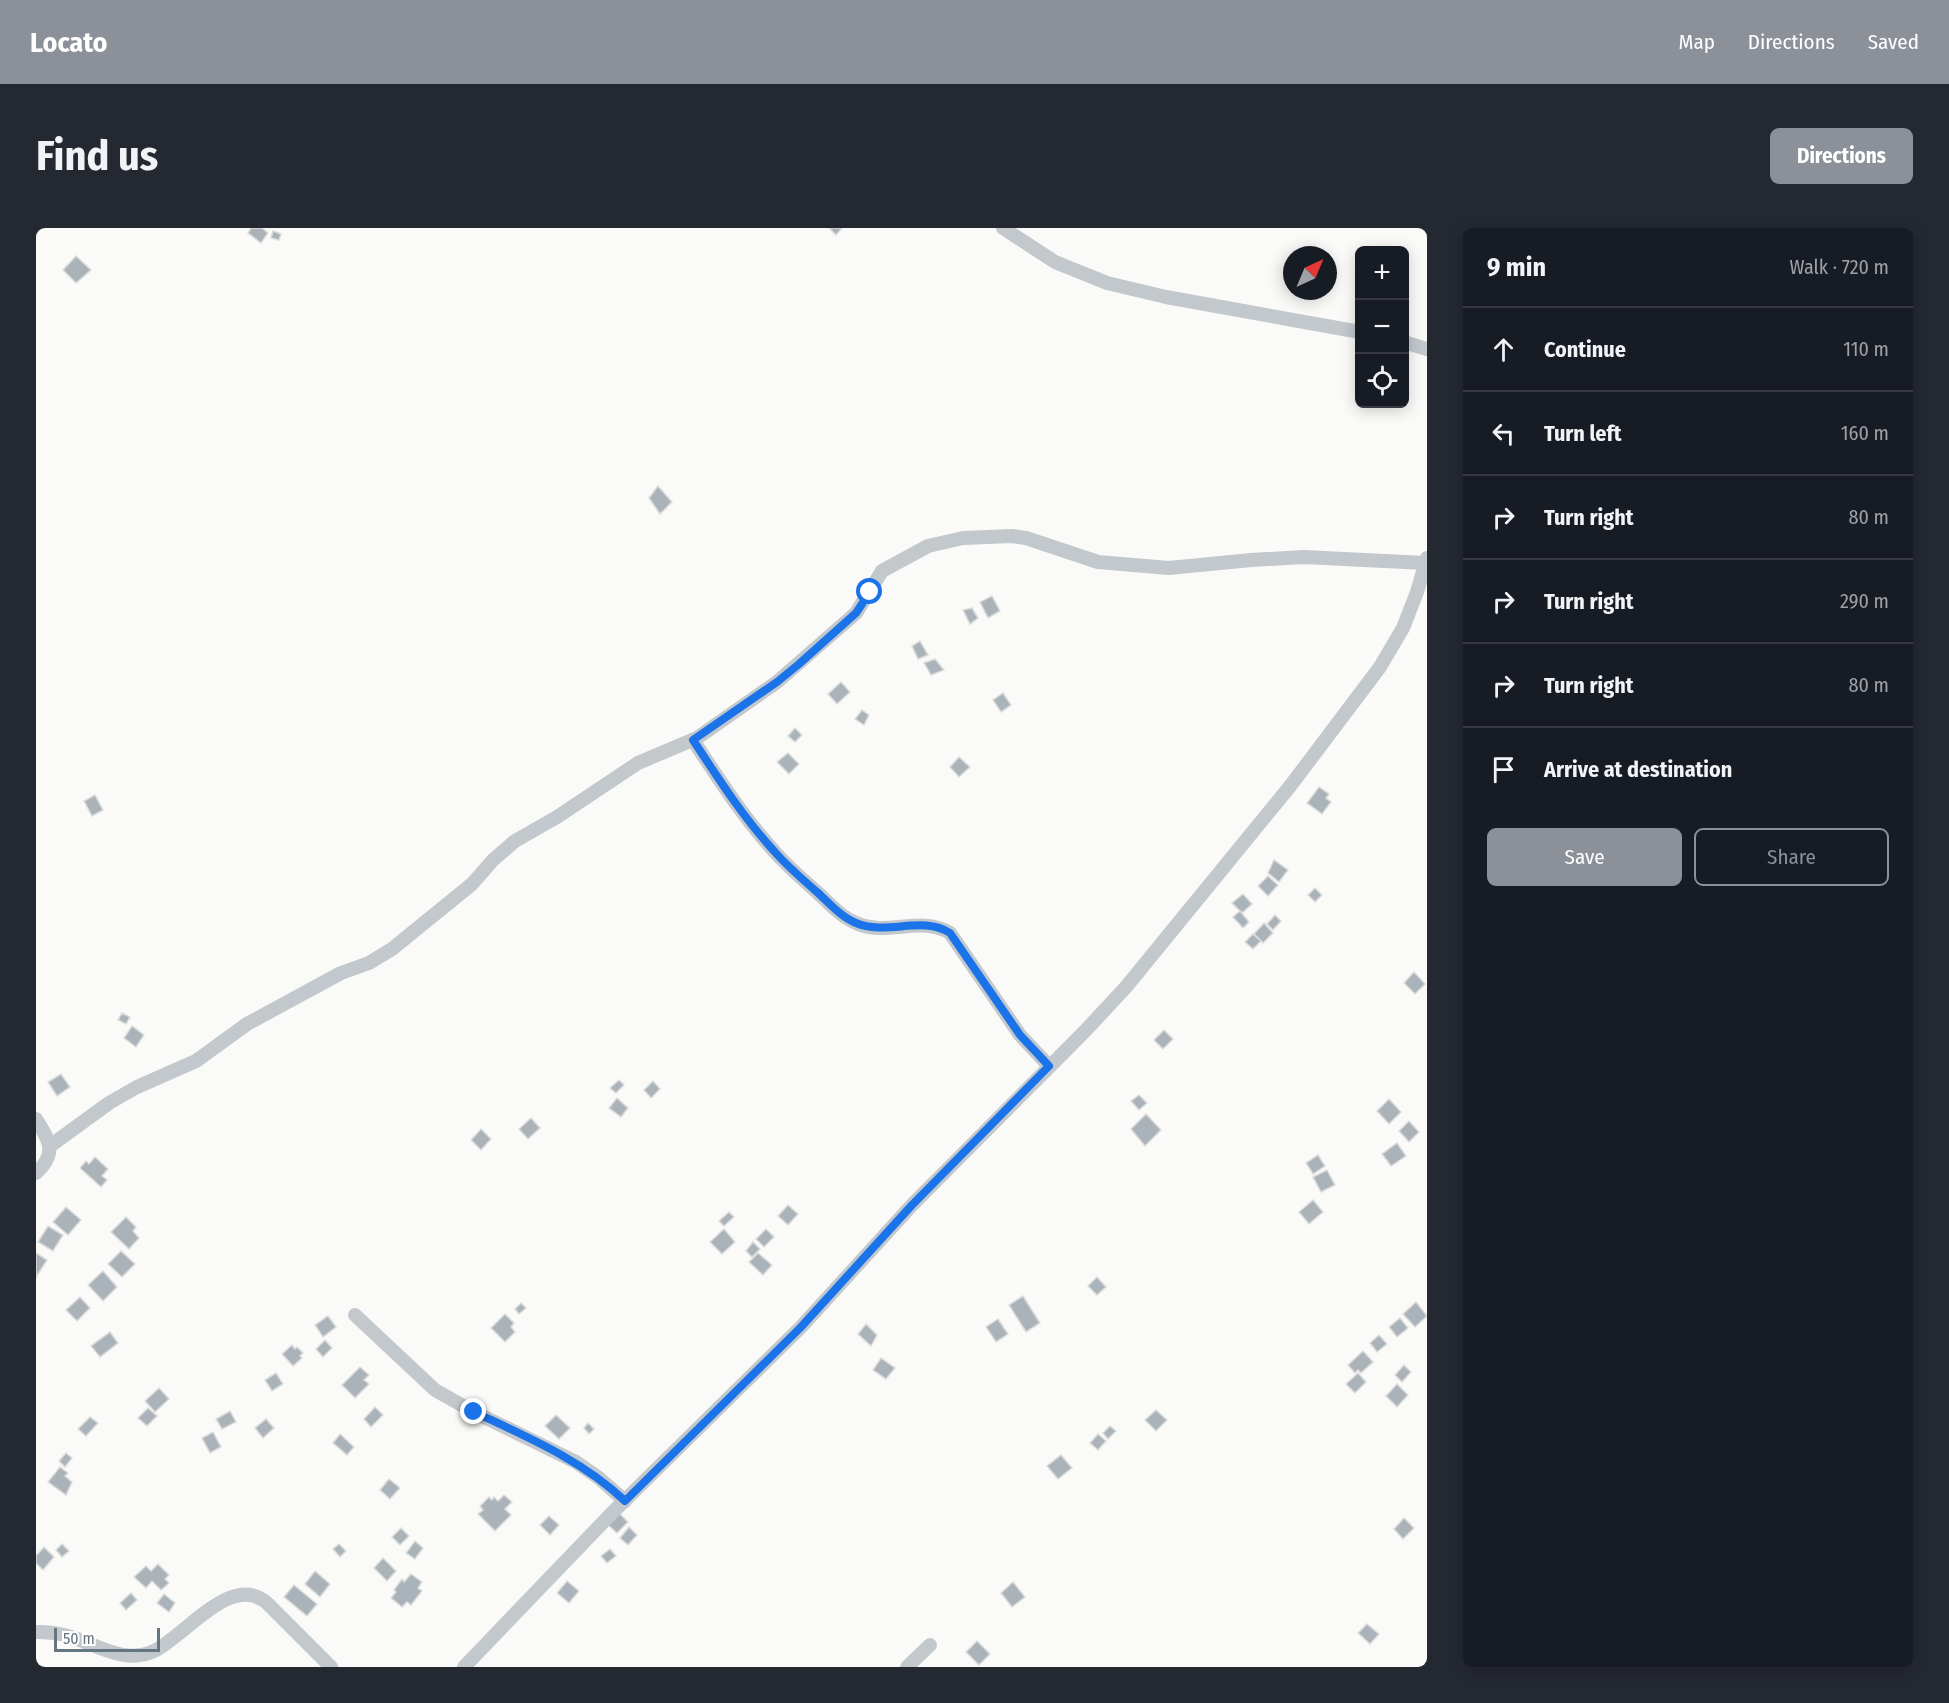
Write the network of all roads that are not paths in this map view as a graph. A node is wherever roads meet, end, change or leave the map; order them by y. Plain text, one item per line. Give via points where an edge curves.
1 (1003, 228) edge
2 (1355, 331) edge
3 (1409, 344) edge
4 (1427, 349) edge
5 (1426, 561) edge
6 (693, 740) junction
7 (1049, 1066) junction
8 (36, 1119) edge
9 (50, 1146) junction
10 (36, 1173) edge
11 (355, 1315) dead end
12 (625, 1501) junction
13 (36, 1632) edge
14 (930, 1645) dead end
15 (331, 1667) edge
16 (464, 1667) edge
17 (907, 1667) edge

1 - 2 street via 1055,262 1107,283
3 - 4 street
5 - 6 street via 1304,556 1169,568 1098,562 1012,536 963,538 928,546 882,571 856,613 830,637 777,682
5 - 7 street via 1403,628 1339,722 1126,987
6 - 7 street via 772,849 846,918 866,926 889,929 927,925 950,933 1020,1035
6 - 9 street via 639,763 515,840 472,884 380,957 341,973 247,1024 196,1061 109,1103
7 - 12 street via 912,1205 801,1327
8 - 9 street
9 - 10 street via 47,1161
11 - 12 street via 435,1390 576,1462
12 - 16 street
13 - 15 street via 66,1635 131,1657 144,1655 225,1600 251,1594 263,1599
14 - 17 street

